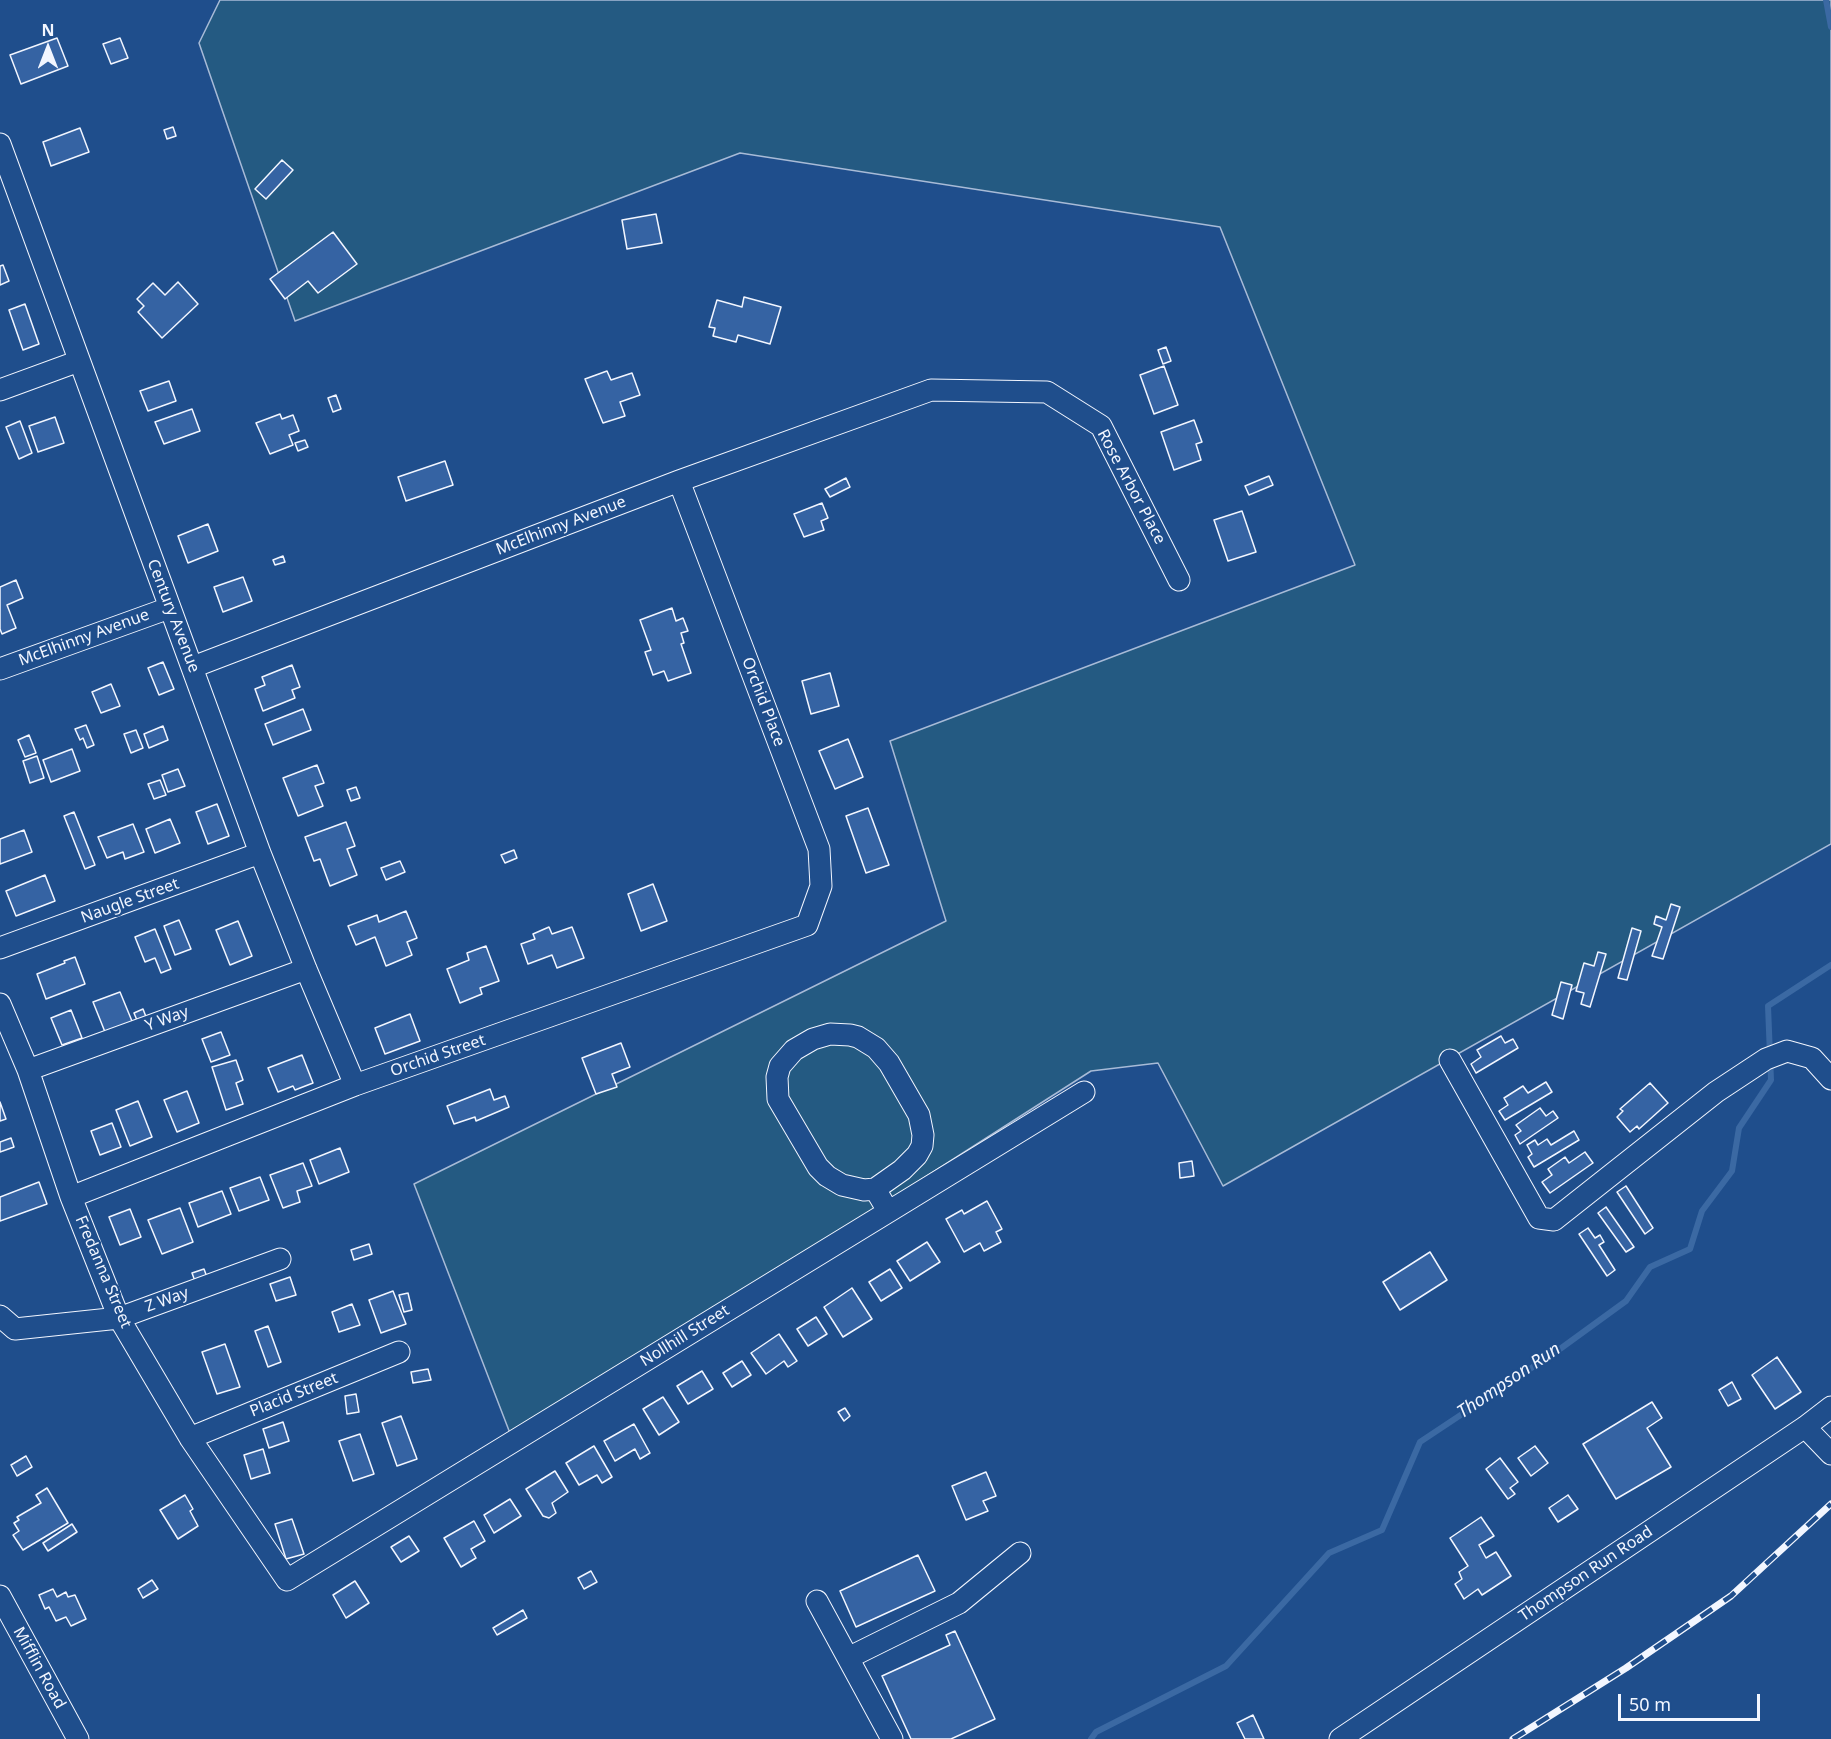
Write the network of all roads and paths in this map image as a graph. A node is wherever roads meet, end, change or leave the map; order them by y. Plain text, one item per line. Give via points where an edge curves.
1 (0, 144) edge
2 (79, 361) junction
3 (0, 390) edge
4 (931, 390) joint
5 (679, 481) junction
6 (1179, 580) dead end
7 (169, 608) junction
8 (194, 667) junction
9 (0, 669) edge
10 (260, 853) junction
11 (807, 925) joint
12 (0, 948) edge
13 (306, 969) junction
14 (0, 1004) edge
15 (1450, 1060) dead end
16 (28, 1070) junction
17 (1831, 1079) edge
18 (355, 1085) junction
19 (1083, 1092) dead end
20 (875, 1189) junction
21 (71, 1197) junction
22 (888, 1211) junction
23 (280, 1259) dead end
24 (119, 1318) junction
25 (7, 1322) edge
26 (399, 1352) dead end
27 (1831, 1407) edge
28 (1805, 1427) junction
29 (190, 1438) junction
30 (1831, 1454) edge
31 (1020, 1553) dead end
32 (287, 1580) joint
33 (0, 1596) edge
34 (817, 1601) dead end
35 (848, 1658) junction
36 (78, 1739) edge
37 (892, 1739) edge
38 (1340, 1739) edge

1 - 2 street, Century Avenue
2 - 3 street
2 - 7 street, Century Avenue
4 - 5 street, McElhinny Avenue
4 - 6 street, Rose Arbor Place via 1047,392 1101,426
5 - 8 street, McElhinny Avenue
5 - 11 street, Orchid Place via 819,849 820,886
7 - 8 street, Century Avenue
7 - 9 street, McElhinny Avenue
8 - 10 street, Century Avenue
10 - 12 street, Naugle Street
10 - 13 street, Century Avenue
11 - 18 street, Orchid Street
13 - 16 street, Y Way
13 - 18 street, Century Avenue
14 - 16 street, Fredanna Street
15 - 17 street via 1539,1218 1554,1220 1716,1092 1766,1059 1787,1051 1812,1058
16 - 21 street, Fredanna Street
18 - 21 street, Orchid Street
19 - 22 street, Nollhill Street
20 - 20 street via 853,1188 827,1176 806,1150 778,1099 780,1066 794,1050 813,1039 830,1034 850,1035 876,1048 919,1115 923,1135 917,1155
20 - 22 street
21 - 24 street, Fredanna Street
22 - 32 street, Nollhill Street
23 - 24 street, Z Way
24 - 25 street, Z Way
24 - 29 street, Fredanna Street
26 - 29 street, Placid Street
27 - 28 street, Thompson Run Road
28 - 30 street
28 - 38 street, Thompson Run Road
29 - 32 street, Fredanna Street
31 - 35 street via 959,1603
33 - 36 street, Mifflin Road
34 - 35 street
35 - 37 street

